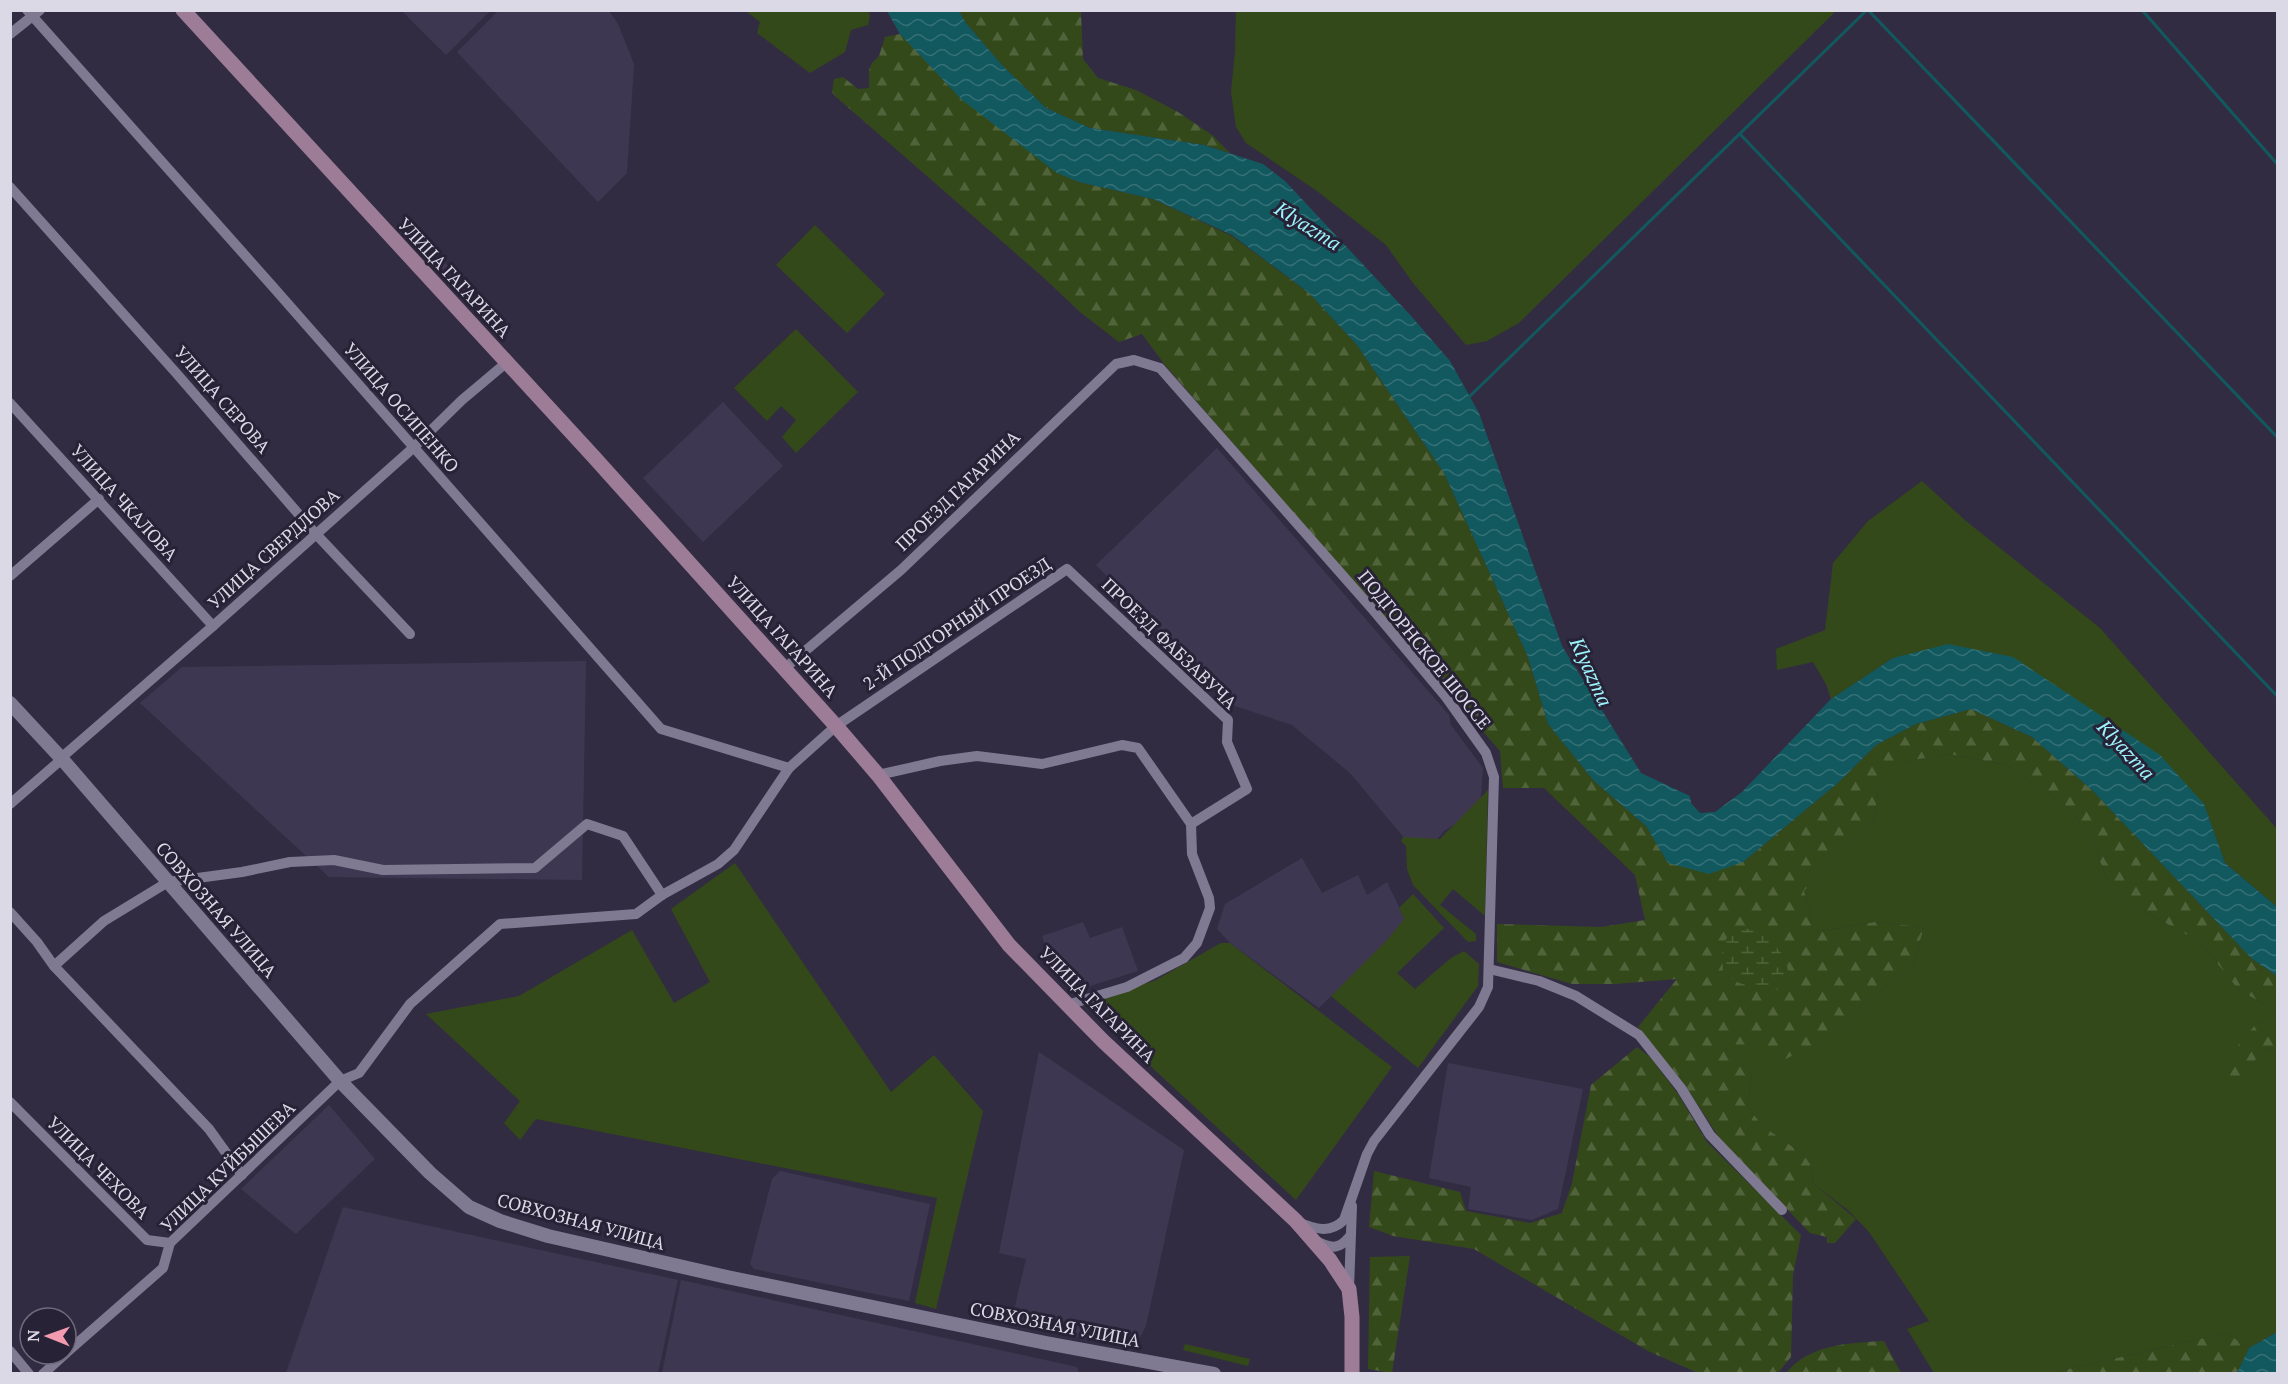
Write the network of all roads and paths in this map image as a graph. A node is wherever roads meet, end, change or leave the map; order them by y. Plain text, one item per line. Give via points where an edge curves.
1 (183, 10) edge
2 (33, 13) edge
3 (10, 34) edge
4 (10, 187) edge
5 (506, 363) junction
6 (1160, 368) joint
7 (10, 403) edge
8 (413, 448) junction
9 (99, 499) junction
10 (315, 533) junction
11 (1066, 569) joint
12 (10, 576) edge
13 (213, 626) junction
14 (410, 634) dead end
15 (785, 668) junction
16 (10, 703) edge
17 (836, 726) junction
18 (61, 759) junction
19 (789, 768) junction
20 (878, 775) junction
21 (10, 804) edge
22 (1191, 824) junction
23 (168, 882) junction
24 (662, 895) junction
25 (10, 912) edge
26 (54, 966) junction
27 (1489, 969) junction
28 (1067, 1005) junction
29 (340, 1081) junction
30 (10, 1102) edge
31 (242, 1175) junction
32 (1353, 1191) junction
33 (1782, 1210) dead end
34 (1296, 1221) junction
35 (1350, 1236) junction
36 (1312, 1240) junction
37 (170, 1243) junction
38 (1349, 1289) junction
39 (78, 1343) edge
40 (10, 1352) edge
41 (29, 1374) edge
42 (1214, 1374) edge
43 (1352, 1374) edge

1 - 5 main road, УЛИЦА ГАГАРИНА
2 - 3 street
2 - 8 street, УЛИЦА ОСИПЕНКО
4 - 10 street, УЛИЦА СЕРОВА
5 - 8 street, УЛИЦА СВЕРДЛОВА
5 - 15 main road, УЛИЦА ГАГАРИНА
6 - 15 street, ПРОЕЗД ГАГАРИНА via 1134,360 1116,364 901,570
6 - 27 street, ПОДГОРНСКОЕ ШОССЕ via 1374,611 1446,697 1486,753 1494,777
7 - 9 street, УЛИЦА ЧКАЛОВА
8 - 10 street, УЛИЦА СВЕРДЛОВА
8 - 19 street, УЛИЦА ОСИПЕНКО via 661,729
9 - 12 street
9 - 13 street, УЛИЦА ЧКАЛОВА
10 - 13 street, УЛИЦА СВЕРДЛОВА
10 - 14 street, УЛИЦА СЕРОВА
11 - 17 street, 2-Й ПОДГОРНЫЙ ПРОЕЗД
11 - 22 street, ПРОЕЗД ФАБЗАВУЧА via 1228,720 1227,742 1247,789
13 - 18 street, УЛИЦА СВЕРДЛОВА
15 - 17 main road, УЛИЦА ГАГАРИНА
16 - 18 street, СОВХОЗНАЯ УЛИЦА
17 - 19 street, 2-Й ПОДГОРНЫЙ ПРОЕЗД
17 - 20 main road, УЛИЦА ГАГАРИНА
18 - 21 street, УЛИЦА СВЕРДЛОВА
18 - 23 street, СОВХОЗНАЯ УЛИЦА
19 - 24 street, 2-Й ПОДГОРНЫЙ ПРОЕЗД via 734,850 718,864
20 - 22 street via 977,756 1042,764 1122,745 1138,748
20 - 28 main road, УЛИЦА ГАГАРИНА via 1009,945
22 - 28 street via 1192,854 1210,908 1197,943 1184,958 1153,975
23 - 24 street via 242,873 290,862 334,860 383,870 535,867 587,824 623,836
23 - 26 street via 104,921
23 - 29 street, СОВХОЗНАЯ УЛИЦА
24 - 29 street, УЛИЦА КУЙБЫШЕВА via 636,914 500,924 410,1004 359,1073
25 - 26 street
26 - 31 street via 208,1129
27 - 32 street, ПОДГОРНСКОЕ ШОССЕ via 1488,987 1479,1006 1374,1141
27 - 33 street via 1539,981 1576,996 1639,1035 1681,1088 1710,1135
28 - 34 main road, УЛИЦА ГАГАРИНА
29 - 31 street, УЛИЦА КУЙБЫШЕВА
29 - 42 street, СОВХОЗНАЯ УЛИЦА via 454,1195 500,1221 548,1236 727,1277
30 - 37 street, УЛИЦА ЧЕХОВА via 147,1240
31 - 37 street, УЛИЦА КУЙБЫШЕВА
32 - 34 street via 1344,1220 1336,1227 1311,1227
32 - 35 street
34 - 36 main road, УЛИЦА ГАГАРИНА
35 - 36 street via 1334,1248
35 - 38 street
36 - 38 main road, УЛИЦА ГАГАРИНА
37 - 39 street, УЛИЦА КУЙБЫШЕВА via 163,1268
38 - 43 main road
40 - 41 street

